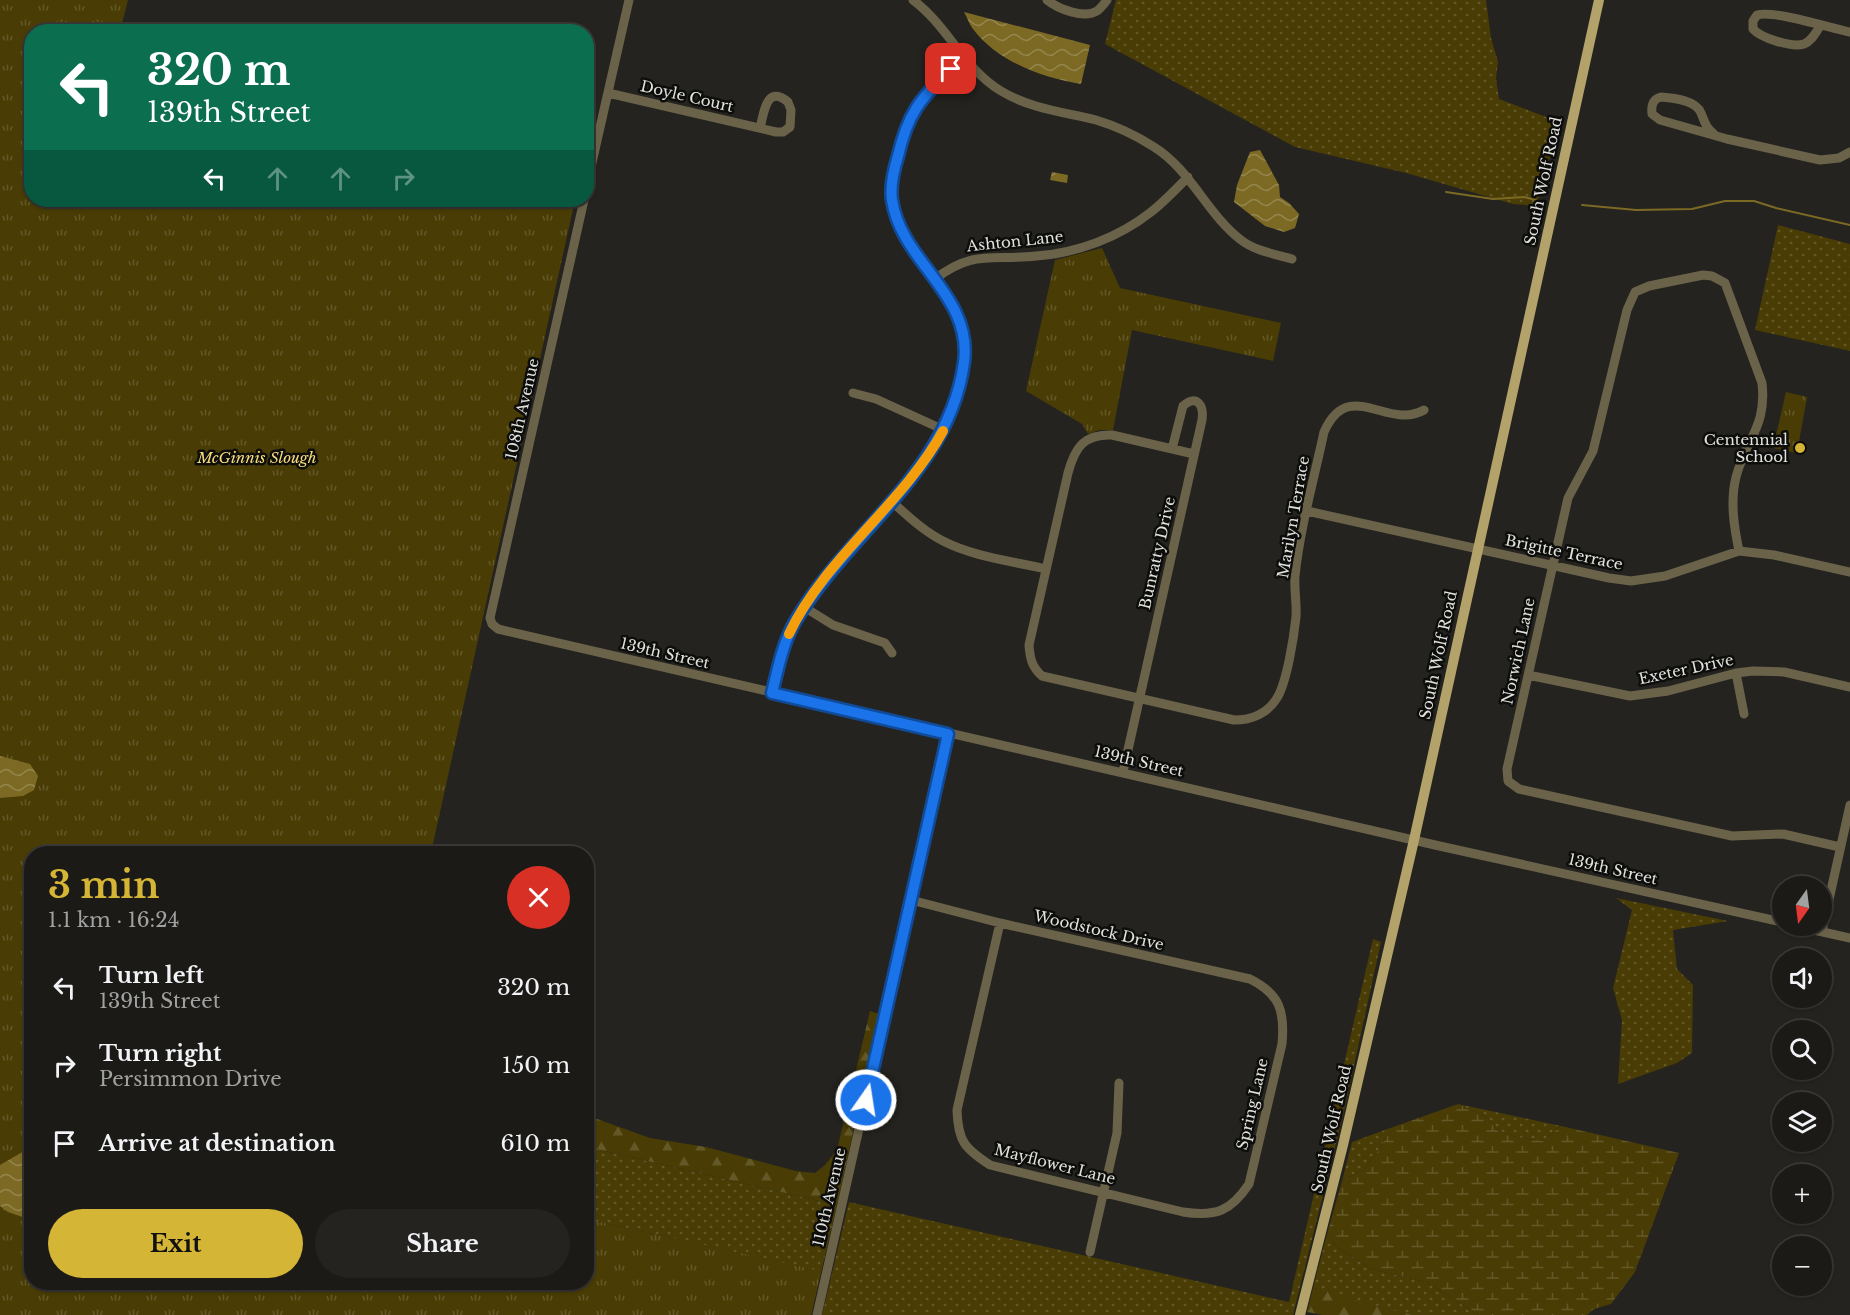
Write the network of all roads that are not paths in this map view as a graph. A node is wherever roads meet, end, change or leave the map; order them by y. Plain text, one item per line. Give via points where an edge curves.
1 (629, 0) edge
2 (913, 0) edge
3 (1047, 0) edge
4 (1107, 0) edge
5 (1599, 0) edge
6 (1821, 26) junction
7 (1850, 32) edge
8 (963, 57) junction
9 (608, 93) junction
10 (760, 128) dead end
11 (1714, 134) junction
12 (1850, 152) edge
13 (594, 154) edge
14 (1188, 177) junction
15 (582, 207) edge
16 (1292, 259) dead end
17 (935, 279) junction
18 (853, 393) dead end
19 (1424, 410) dead end
20 (944, 430) junction
21 (1172, 449) junction
22 (1194, 454) junction
23 (891, 501) junction
24 (1307, 511) junction
25 (1477, 549) junction
26 (1739, 551) junction
27 (1552, 565) junction
28 (1046, 569) junction
29 (1850, 572) edge
30 (804, 607) junction
31 (492, 624) joint
32 (892, 653) dead end
33 (1736, 673) junction
34 (1528, 675) junction
35 (1850, 687) edge
36 (772, 693) junction
37 (1139, 699) junction
38 (1744, 714) dead end
39 (948, 734) junction
40 (1123, 772) junction
41 (1850, 805) edge
42 (1414, 840) junction
43 (1840, 847) junction
44 (1832, 884) edge
45 (911, 900) junction
46 (1772, 920) edge
47 (1000, 923) junction
48 (1832, 934) edge
49 (1850, 938) edge
50 (1275, 998) joint
51 (1119, 1083) dead end
52 (1104, 1192) junction
53 (1227, 1209) joint
54 (1090, 1252) dead end
55 (817, 1315) edge
56 (1300, 1315) edge

1 - 9 street
2 - 8 street via 931,15
3 - 4 street via 1089,14
5 - 25 main road, South Wolf Road
6 - 6 street via 1762,13 1752,24 1761,36 1794,45 1805,44
6 - 7 street
8 - 14 street via 986,81 1011,97 1119,128 1155,147
8 - 17 street via 913,110 893,174 891,199 897,221
9 - 10 street, Doyle Court
9 - 13 street
11 - 11 street via 1707,128 1701,111 1691,103 1661,97 1654,100 1652,114 1660,120
11 - 12 street via 1820,160
14 - 16 street via 1242,241
14 - 17 street, Ashton Lane via 1152,212 1109,238 1035,257 963,261
15 - 31 street, 108th Avenue via 492,607
17 - 20 street via 953,304 964,340 960,384
18 - 20 street via 876,399
19 - 24 street, Marilyn Terrace via 1404,416 1356,406 1337,411 1324,432
20 - 23 street
21 - 22 street, Marilyn Terrace
21 - 22 street, Bunratty Drive via 1183,406 1196,401 1203,411
21 - 28 street, Marilyn Terrace via 1112,435 1087,440 1072,457
22 - 37 street, Bunratty Drive
23 - 28 street via 942,540 968,551
23 - 30 street
24 - 25 street, Brigitte Terrace
24 - 37 street, Marilyn Terrace via 1295,578 1294,635 1276,700 1257,716 1234,720
25 - 27 street, Brigitte Terrace
25 - 42 main road, South Wolf Road
26 - 27 street, Brigitte Terrace via 1665,576 1631,581
26 - 27 street, Norwich Lane via 1733,506 1736,477 1761,419 1762,383 1725,283 1703,275 1635,292 1627,310 1593,451 1568,498
26 - 29 street, Brigitte Terrace
27 - 34 street, Norwich Lane
28 - 37 street, Marilyn Terrace via 1029,645 1034,668 1042,676
30 - 32 street via 833,625 885,643
30 - 36 street via 784,645
31 - 36 street, 139th Street via 506,631
33 - 34 street, Exeter Drive via 1668,691 1630,696
33 - 35 street, Exeter Drive via 1769,670
33 - 38 street
34 - 43 street, Norwich Lane via 1507,769 1508,781 1519,789 1732,836 1783,834
36 - 39 street, 139th Street
37 - 40 street, Bunratty Drive
39 - 40 street, 139th Street
39 - 45 street, 110th Avenue
40 - 42 street, 139th Street
41 - 43 street
42 - 46 street, 139th Street
42 - 56 main road, South Wolf Road
43 - 44 street
45 - 47 street, Woodstock Drive
45 - 55 street, 110th Avenue
47 - 50 street, Woodstock Drive via 1250,980
47 - 52 street, Mayflower Lane via 957,1110 958,1133 972,1154 990,1166
48 - 49 street
50 - 53 street, Spring Lane via 1284,1026 1280,1054 1249,1184
51 - 52 street via 1117,1133
52 - 53 street, Mayflower Lane via 1199,1214
52 - 54 street

